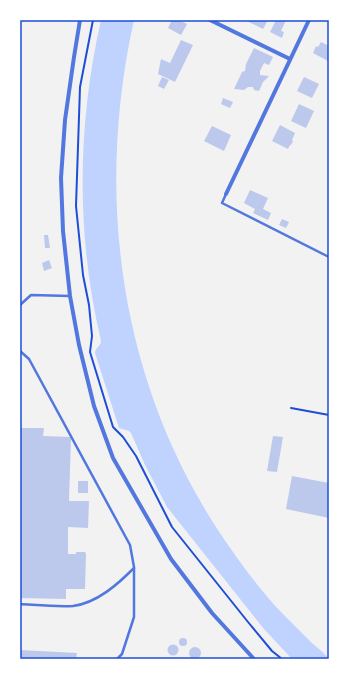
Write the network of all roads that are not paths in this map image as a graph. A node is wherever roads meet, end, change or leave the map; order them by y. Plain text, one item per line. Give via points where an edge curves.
1 (80, 20) edge
2 (210, 20) edge
3 (309, 20) edge
4 (290, 58) junction
5 (226, 194) joint
6 (329, 257) edge
7 (70, 296) junction
8 (20, 305) edge
9 (20, 351) edge
10 (134, 567) junction
11 (20, 604) edge
12 (117, 659) edge
13 (254, 659) edge

1 - 7 street via 65,120 61,178
2 - 4 street
3 - 4 street
4 - 5 street
5 - 6 lane via 222,203
7 - 8 lane via 31,295
7 - 13 street via 94,406 113,458 171,559 212,613
9 - 10 lane via 29,358 130,546
10 - 11 lane via 106,592 74,606
10 - 12 lane via 134,617 122,654

